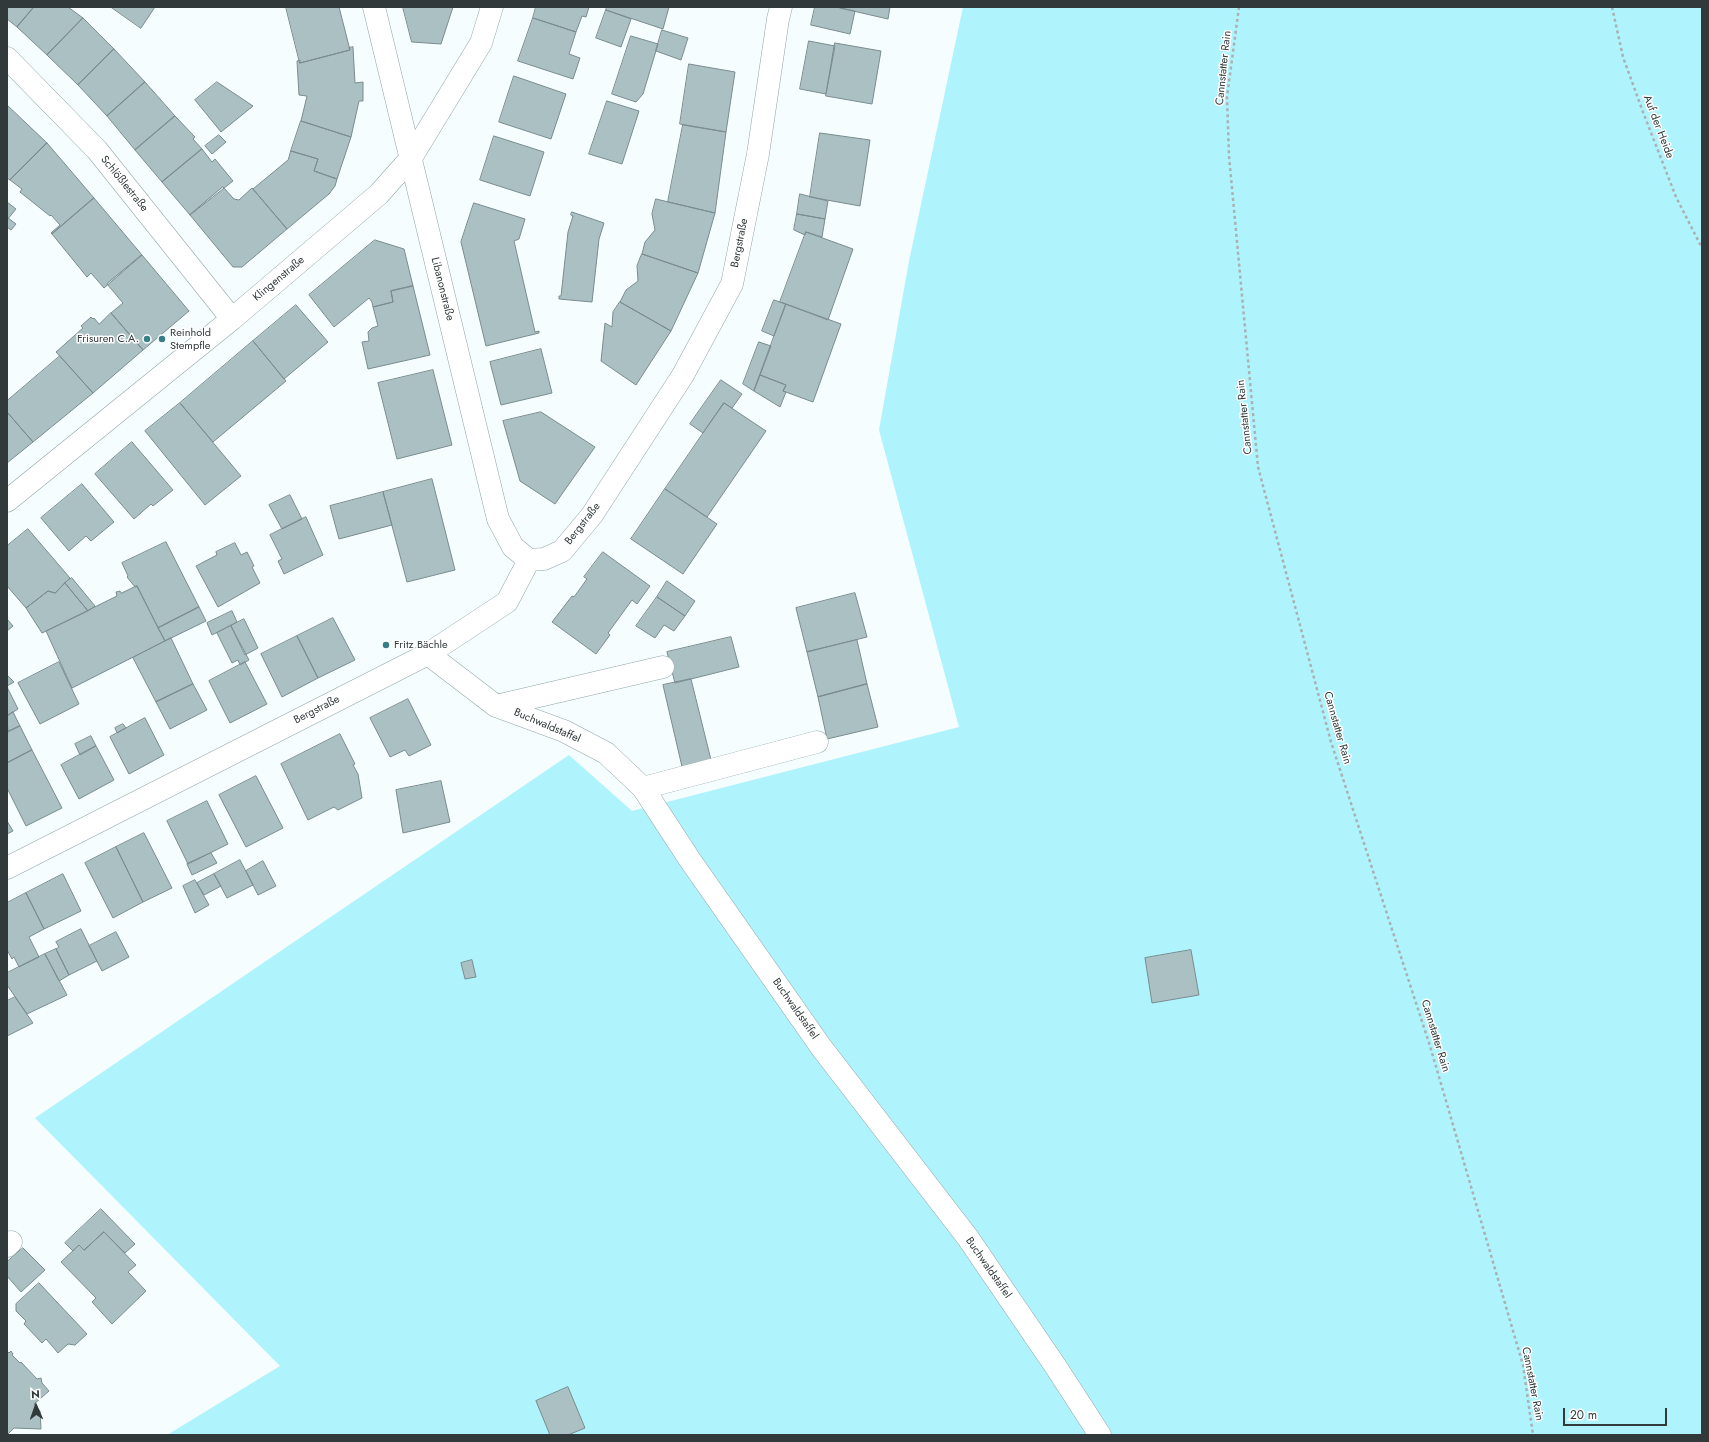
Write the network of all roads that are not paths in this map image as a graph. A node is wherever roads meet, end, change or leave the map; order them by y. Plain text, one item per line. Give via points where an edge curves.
1 (374, 7) edge
2 (492, 7) edge
3 (781, 7) edge
4 (7, 58) edge
5 (411, 158) junction
6 (232, 319) junction
7 (7, 501) edge
8 (529, 560) junction
9 (428, 654) junction
10 (663, 667) dead end
11 (496, 706) junction
12 (816, 742) dead end
13 (643, 788) junction
14 (7, 868) edge
15 (1100, 1435) edge

1 - 5 street, Libanonstraße
2 - 5 street, Klingenstraße via 481,43
3 - 8 street, Bergstraße via 758,154 732,284 683,375 592,515 562,551 544,559
4 - 6 street, Schlößlestraße via 97,150
5 - 6 street, Klingenstraße via 379,194
5 - 8 street, Libanonstraße via 498,519 512,548
6 - 7 street, Klingenstraße
8 - 9 street, Bergstraße via 507,602
9 - 11 street, Buchwaldstaffel
9 - 14 street, Bergstraße
10 - 11 street
11 - 13 street, Buchwaldstaffel via 564,731 606,754
12 - 13 street
13 - 15 street, Buchwaldstaffel via 690,860 821,1047 968,1238

